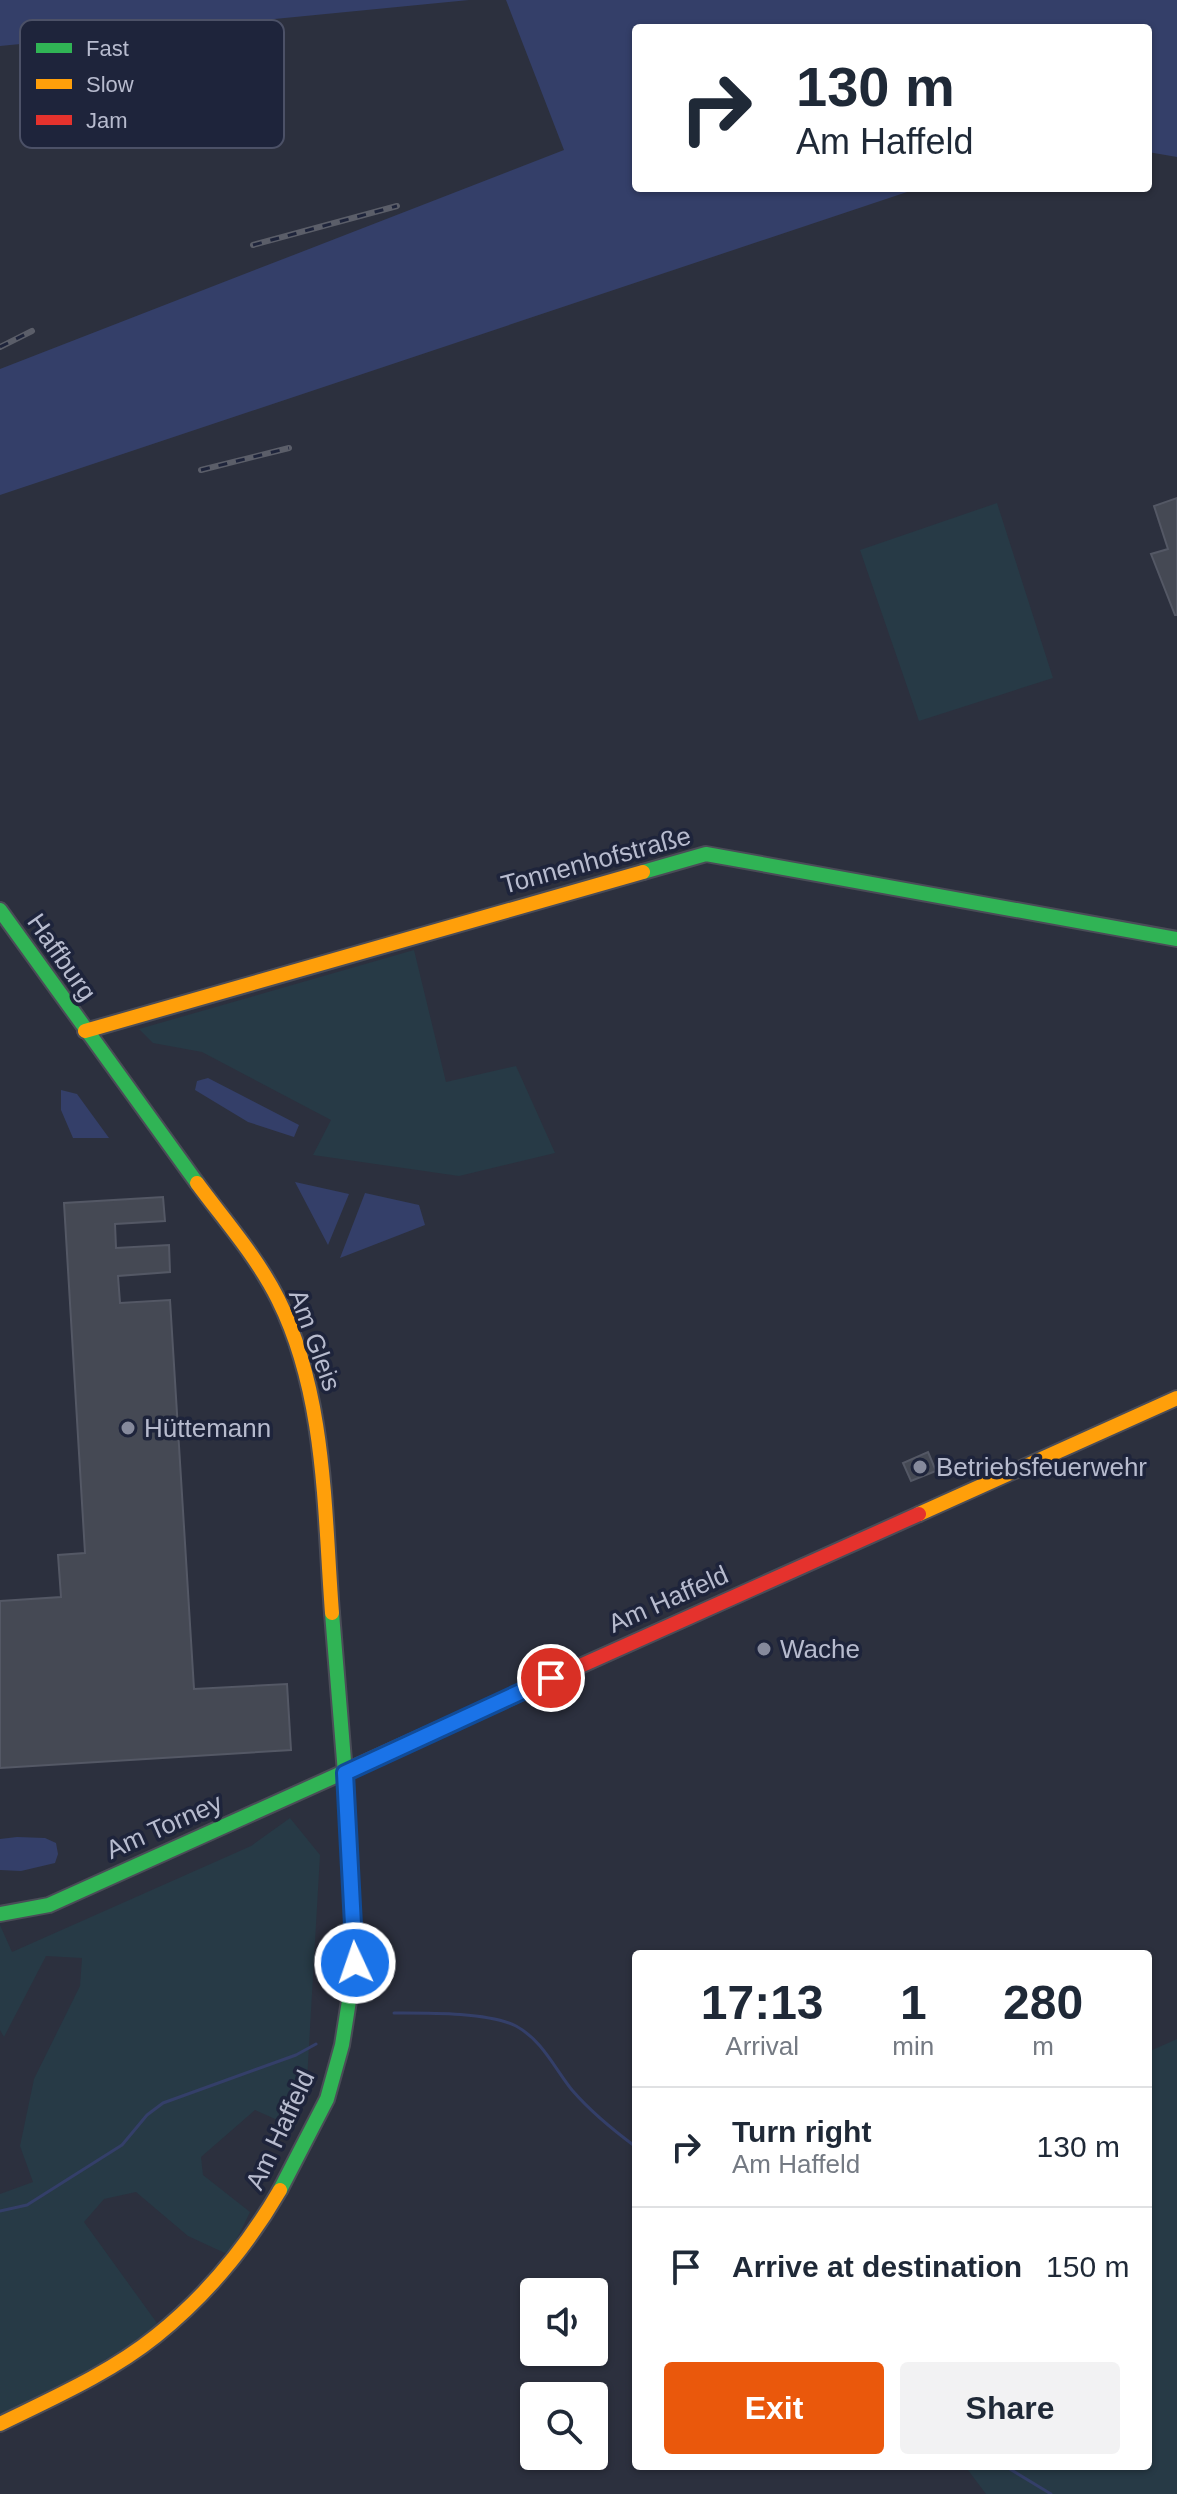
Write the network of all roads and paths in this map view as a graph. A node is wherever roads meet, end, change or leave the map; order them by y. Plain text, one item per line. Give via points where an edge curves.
1 (0, 910) edge
2 (1177, 939) edge
3 (85, 1031) junction
4 (1177, 1398) edge
5 (345, 1773) junction
6 (0, 1914) edge
7 (0, 2424) edge

1 - 3 street, Haffburg
2 - 3 street, Tonnenhofstraße via 706,854
3 - 5 street, Am Gleis via 259,1266 305,1369 318,1440
4 - 5 street, Am Haffeld
5 - 6 street, Am Torney via 49,1905
5 - 7 street, Am Haffeld via 355,1963 327,2099 299,2157 258,2228 196,2300 162,2330 78,2385

